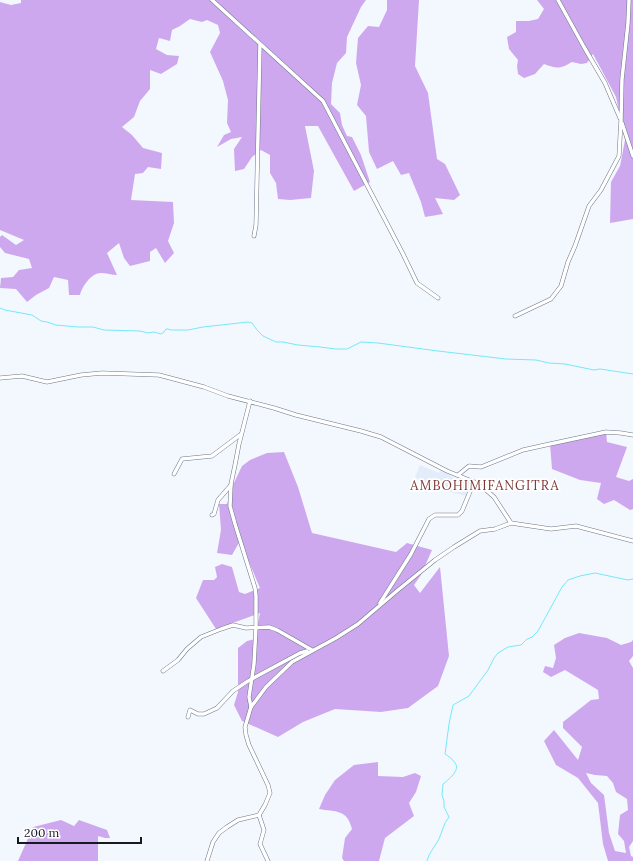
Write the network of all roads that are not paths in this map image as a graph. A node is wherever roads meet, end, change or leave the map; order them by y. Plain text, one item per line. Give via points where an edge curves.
1 (212, 0) edge
2 (558, 0) edge
3 (629, 0) edge
4 (260, 44) junction
5 (621, 120) junction
6 (633, 156) edge
7 (254, 236) dead end
8 (438, 298) dead end
9 (515, 316) dead end
10 (0, 378) edge
11 (250, 401) junction
12 (241, 434) junction
13 (633, 435) edge
14 (174, 474) dead end
15 (458, 475) junction
16 (474, 482) junction
17 (231, 484) junction
18 (212, 516) dead end
19 (511, 523) junction
20 (633, 541) edge
21 (378, 607) junction
22 (256, 627) junction
23 (312, 650) junction
24 (163, 671) dead end
25 (252, 678) junction
26 (251, 707) junction
27 (188, 717) dead end
28 (259, 815) junction
29 (207, 861) edge
30 (268, 861) edge

1 - 4 street
2 - 5 street via 605,83
3 - 5 street
4 - 7 street
4 - 8 street via 323,101 417,283
5 - 6 street
5 - 9 street via 618,156 601,190 589,206 561,286 551,299
10 - 11 street via 22,376 47,382 102,373 159,375
11 - 12 street
11 - 15 street via 381,437
12 - 14 street via 212,456 182,459
12 - 17 street
13 - 15 street via 606,432 523,450 481,467 470,466
15 - 16 street
16 - 19 street via 494,497
16 - 21 street via 458,515 435,515 430,519
17 - 18 street via 218,500
17 - 22 street via 230,506 255,588
19 - 20 street via 551,529 576,526
19 - 21 street via 480,531 454,547 426,566
21 - 23 street via 358,624
22 - 23 street via 269,627
22 - 24 street via 233,625 201,637
22 - 25 street
23 - 25 street via 300,653
23 - 26 street via 286,667
25 - 26 street via 249,697
25 - 27 street via 233,691 217,708 204,714 190,710
26 - 28 street via 245,727 246,735 270,793
28 - 29 street via 238,820 219,833
28 - 30 street via 264,830 260,844

